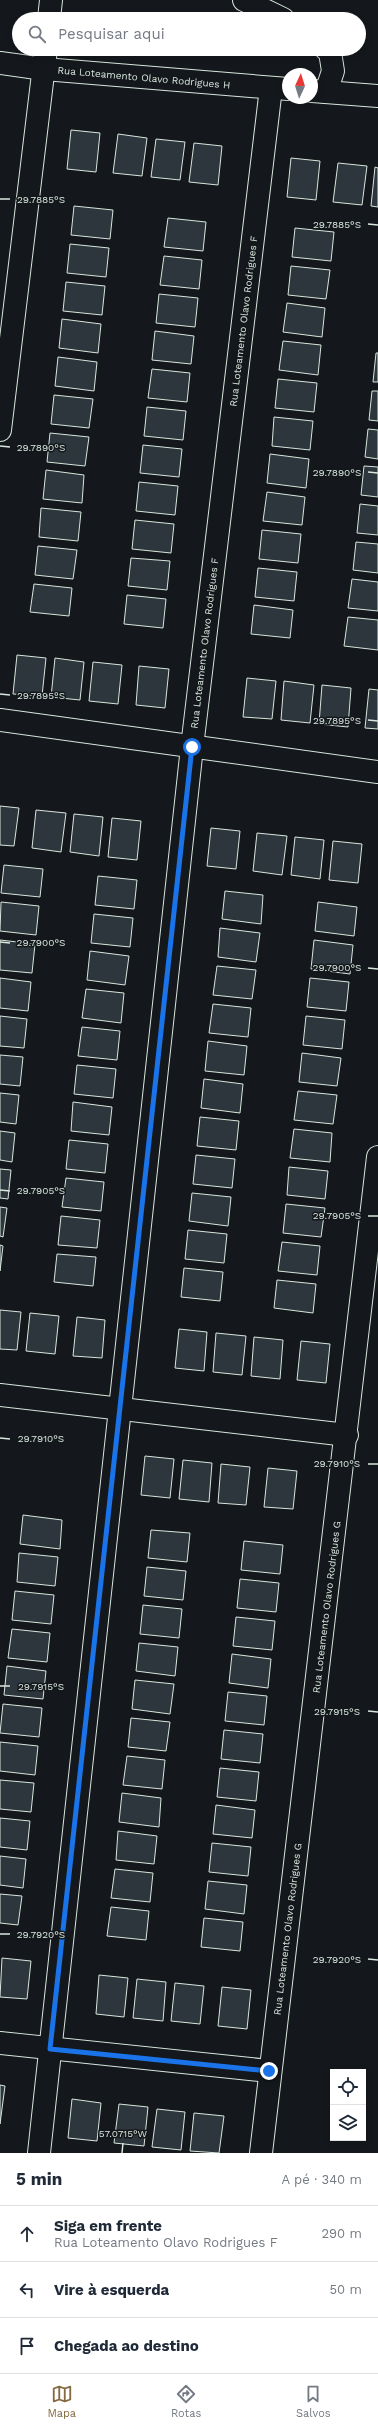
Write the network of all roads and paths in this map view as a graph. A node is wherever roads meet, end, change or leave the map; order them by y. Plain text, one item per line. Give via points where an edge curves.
1 (51, 0) edge
2 (244, 0) edge
3 (50, 12) edge
4 (269, 12) edge
5 (331, 56) edge
6 (45, 59) edge
7 (0, 63) edge
8 (280, 88) edge
9 (319, 91) edge
10 (378, 96) edge
11 (0, 430) edge
12 (0, 720) edge
13 (192, 747) junction
14 (378, 772) edge
15 (378, 1157) edge
16 (0, 1395) edge
17 (120, 1408) junction
18 (347, 1435) junction
19 (0, 2043) edge
20 (50, 2049) junction
21 (269, 2071) junction
22 (39, 2153) edge
23 (262, 2153) edge

1 - 3 street
2 - 4 street
5 - 9 street via 333,71
6 - 7 street, Rua Loteamento Olavo Rodrigues H
6 - 8 street, Rua Loteamento Olavo Rodrigues H
6 - 11 street
8 - 13 street, Rua Loteamento Olavo Rodrigues F
9 - 10 street
12 - 13 street
13 - 14 street
13 - 17 street, Rua Loteamento Olavo Rodrigues F
15 - 18 street, Rua Loteamento Olavo Rodrigues G
16 - 17 street
17 - 18 street
17 - 20 street, Rua Loteamento Olavo Rodrigues F
18 - 21 street, Rua Loteamento Olavo Rodrigues G
19 - 20 street
20 - 21 street
20 - 22 street, Rua Loteamento Olavo Rodrigues F
21 - 23 street, Rua Loteamento Olavo Rodrigues G

